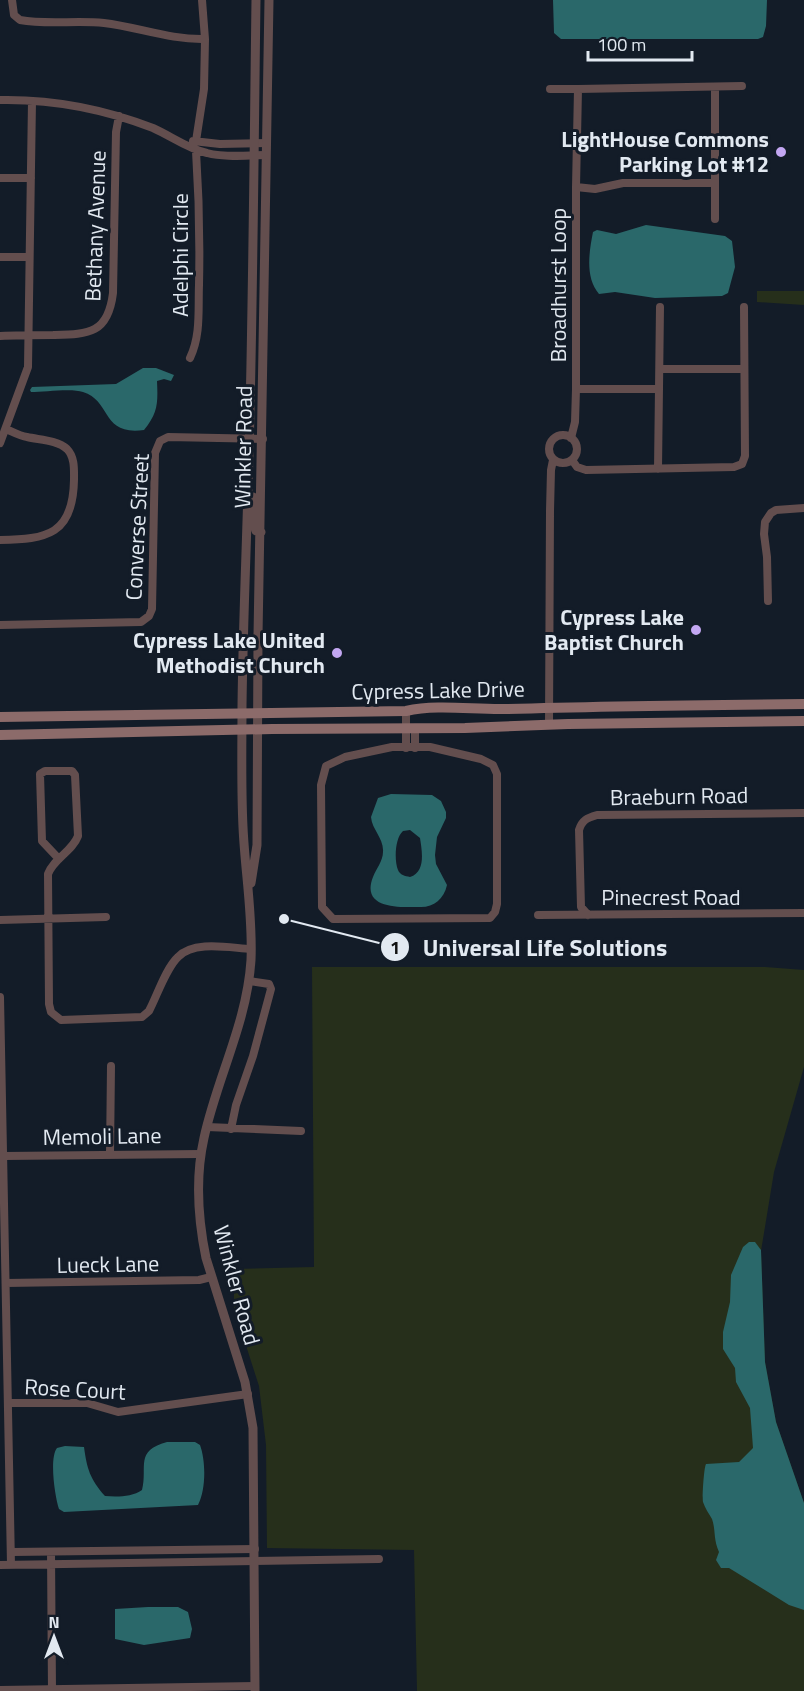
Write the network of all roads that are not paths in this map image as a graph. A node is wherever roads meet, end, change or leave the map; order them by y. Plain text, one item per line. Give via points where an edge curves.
1 (12, 0) edge
2 (202, 0) edge
3 (256, 0) edge
4 (269, 0) edge
5 (205, 39) junction
6 (742, 86) dead end
7 (715, 87) junction
8 (550, 89) dead end
9 (578, 89) junction
10 (0, 100) edge
11 (32, 101) junction
12 (119, 116) junction
13 (177, 139) junction
14 (196, 141) junction
15 (254, 143) junction
16 (267, 143) junction
17 (196, 151) junction
18 (254, 155) junction
19 (266, 155) junction
20 (0, 178) edge
21 (31, 178) junction
22 (716, 183) junction
23 (576, 187) junction
24 (716, 219) dead end
25 (0, 257) edge
26 (29, 257) junction
27 (660, 307) dead end
28 (744, 307) dead end
29 (29, 335) junction
30 (0, 336) edge
31 (190, 358) dead end
32 (660, 369) junction
33 (744, 369) junction
34 (576, 389) junction
35 (659, 389) junction
36 (6, 429) junction
37 (249, 438) junction
38 (571, 438) junction
39 (263, 439) junction
40 (0, 443) edge
41 (553, 460) junction
42 (572, 460) junction
43 (658, 469) junction
44 (248, 471) junction
45 (804, 508) edge
46 (261, 532) junction
47 (0, 540) edge
48 (768, 602) dead end
49 (0, 625) edge
50 (736, 704) junction
51 (804, 704) edge
52 (549, 707) junction
53 (406, 711) junction
54 (243, 714) junction
55 (258, 714) junction
56 (0, 717) edge
57 (804, 721) edge
58 (735, 722) junction
59 (549, 724) junction
60 (411, 729) junction
61 (243, 731) junction
62 (258, 731) junction
63 (0, 735) edge
64 (411, 748) junction
65 (804, 813) edge
66 (59, 859) junction
67 (249, 894) junction
68 (804, 913) edge
69 (538, 915) dead end
70 (588, 915) junction
71 (106, 917) dead end
72 (47, 918) junction
73 (0, 920) edge
74 (251, 949) junction
75 (249, 981) junction
76 (0, 997) edge
77 (111, 1066) dead end
78 (207, 1127) junction
79 (231, 1129) junction
80 (301, 1131) dead end
81 (110, 1154) junction
82 (201, 1154) junction
83 (3, 1156) junction
84 (211, 1277) junction
85 (6, 1283) junction
86 (248, 1394) junction
87 (8, 1403) junction
88 (255, 1549) junction
89 (12, 1552) junction
90 (51, 1552) junction
91 (379, 1559) dead end
92 (255, 1561) junction
93 (51, 1564) junction
94 (0, 1565) edge
95 (11, 1565) junction
96 (255, 1688) edge
97 (0, 1690) edge
98 (52, 1690) edge

1 - 5 street via 14,15 20,20 104,24 177,38
2 - 5 street
3 - 15 street, Winkler Road
4 - 16 street, Winkler Road
5 - 14 street via 204,89
6 - 7 street
7 - 9 street
7 - 22 street
8 - 9 street
9 - 23 street, Broadhurst Loop
10 - 11 street
11 - 12 street
11 - 21 street
12 - 13 street
12 - 29 street, Bethany Avenue via 113,293 108,317 94,330 82,334
13 - 14 street
13 - 17 street
14 - 15 street
15 - 16 street
15 - 18 street, Winkler Road
16 - 19 street, Winkler Road
17 - 18 street
17 - 31 street, Adelphi Circle via 200,229 198,327 196,347
18 - 19 street
18 - 37 street, Winkler Road
19 - 39 street, Winkler Road
20 - 21 street
21 - 26 street
22 - 23 street
22 - 24 street
23 - 34 street, Broadhurst Loop
25 - 26 street
26 - 29 street
27 - 32 street
28 - 33 street
29 - 30 street
29 - 36 street via 28,367
32 - 33 street
32 - 35 street
33 - 43 street via 742,464 734,468
34 - 35 street
34 - 38 street, Broadhurst Loop
35 - 43 street
36 - 40 street
36 - 47 street via 65,447 73,461 74,484 68,515 52,532 36,538
37 - 39 street
37 - 44 street, Winkler Road
37 - 49 street, Converse Street via 168,437 160,441 155,453 153,601 149,616 134,623
38 - 41 street via 553,438 549,447
38 - 42 street, Broadhurst Loop via 577,446
39 - 46 street, Winkler Road
41 - 42 street
41 - 52 street
42 - 43 street via 586,470
44 - 46 street via 253,487 254,525
44 - 54 street, Winkler Road
45 - 48 street via 776,510 765,522
46 - 55 street, Winkler Road
50 - 51 main road, Cypress Lake Drive
50 - 52 main road, Cypress Lake Drive
50 - 58 street
52 - 53 main road, Cypress Lake Drive
52 - 59 street
53 - 55 main road, Cypress Lake Drive
53 - 60 street
54 - 55 main road, Cypress Lake Drive
54 - 56 main road, Cypress Lake Drive
54 - 61 street, Winkler Road
55 - 62 street, Winkler Road
57 - 58 main road, Cypress Lake Drive
58 - 59 main road, Cypress Lake Drive
59 - 60 main road, Cypress Lake Drive
60 - 62 main road, Cypress Lake Drive
60 - 64 street
61 - 62 main road, Cypress Lake Drive
61 - 63 main road, Cypress Lake Drive
61 - 67 street, Winkler Road via 243,825
62 - 67 street, Winkler Road via 257,851
64 - 64 street via 369,750 326,766 321,785 322,907 333,919 490,918 495,912 497,774 493,765 430,747
65 - 70 street, Braeburn Road via 588,817 579,830 581,907
66 - 66 street via 78,836 75,775 72,771 45,771 40,774 42,841
66 - 72 street via 48,874
67 - 74 street, Winkler Road
68 - 70 street, Pinecrest Road
69 - 70 street, Pinecrest Road
71 - 72 street
72 - 73 street
72 - 74 street via 50,1008 57,1019 65,1021 142,1017 184,951 204,947
74 - 75 street, Winkler Road
75 - 78 street, Winkler Road
75 - 79 street via 269,984 271,989
76 - 83 street
77 - 81 street
78 - 79 street
78 - 82 street, Winkler Road
79 - 80 street
81 - 82 street, Memoli Lane
81 - 83 street, Memoli Lane
82 - 84 street, Winkler Road via 200,1217
83 - 85 street
84 - 85 street, Lueck Lane
84 - 86 street, Winkler Road
85 - 87 street
86 - 87 street, Rose Court via 118,1412 87,1403
86 - 88 street, Winkler Road via 254,1442
87 - 89 street
88 - 90 street
88 - 92 street, Winkler Road
89 - 90 street
89 - 95 street
90 - 93 street
91 - 92 street
92 - 93 street
92 - 96 street, Winkler Road
93 - 95 street
93 - 98 street
94 - 95 street
96 - 98 street
97 - 98 street

